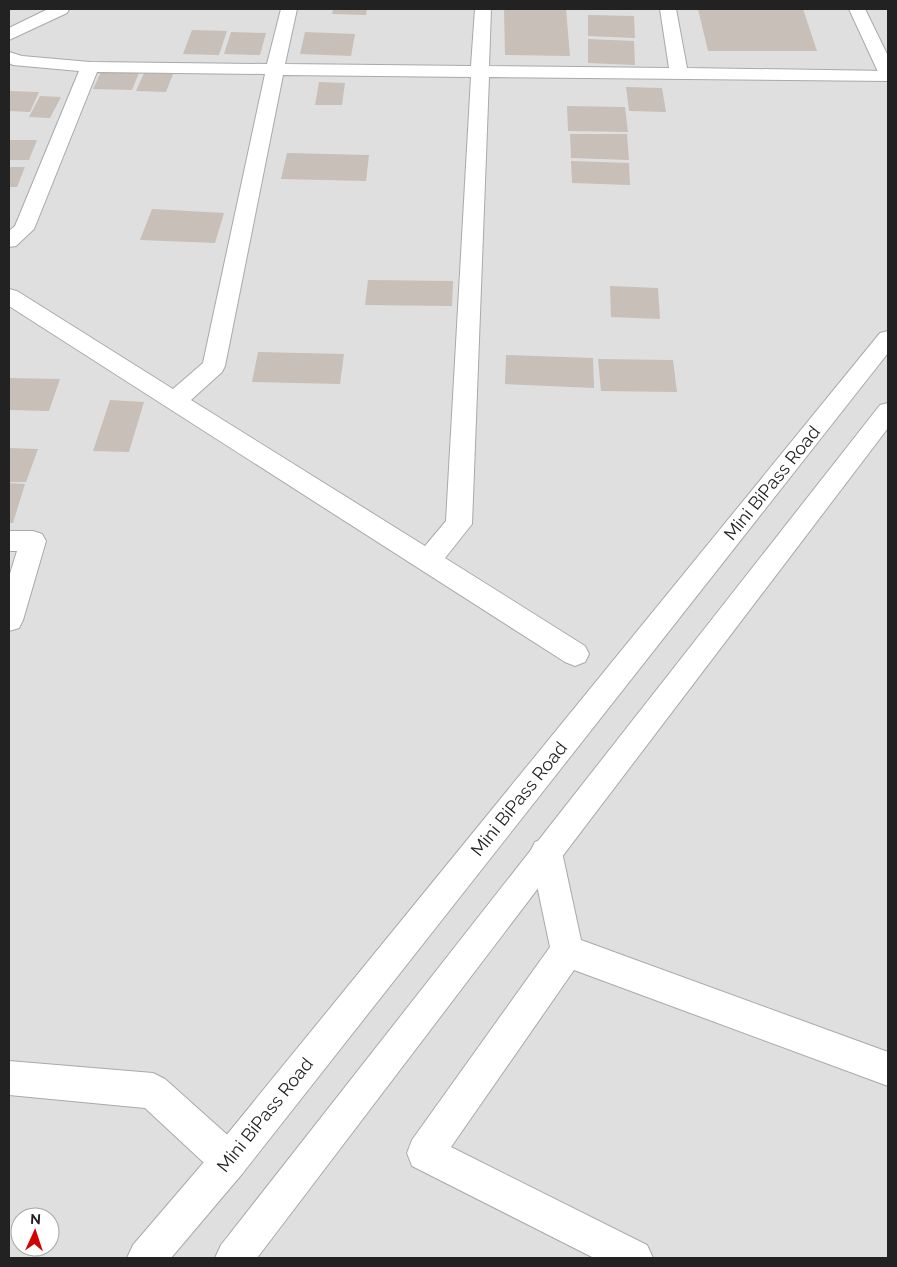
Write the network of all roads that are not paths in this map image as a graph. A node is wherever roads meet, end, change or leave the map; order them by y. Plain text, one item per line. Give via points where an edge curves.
1 (61, 9) edge
2 (289, 9) edge
3 (483, 9) edge
4 (668, 9) edge
5 (857, 9) edge
6 (9, 34) edge
7 (9, 57) edge
8 (90, 67) junction
9 (275, 69) junction
10 (482, 72) junction
11 (679, 74) junction
12 (888, 75) edge
13 (9, 241) edge
14 (9, 296) edge
15 (888, 338) edge
16 (174, 401) junction
17 (888, 410) edge
18 (9, 541) edge
19 (427, 560) junction
20 (9, 620) edge
21 (575, 654) dead end
22 (546, 852) junction
23 (568, 951) junction
24 (888, 1068) edge
25 (9, 1078) edge
26 (229, 1161) junction
27 (146, 1258) edge
28 (234, 1258) edge
29 (634, 1258) edge

1 - 6 street
2 - 9 street
3 - 10 street
4 - 11 street
5 - 12 street
7 - 8 street via 19,61
8 - 9 street
8 - 13 street via 24,229
9 - 10 street
9 - 16 street via 214,366
10 - 11 street
10 - 19 street via 459,524
11 - 12 street
14 - 16 street
15 - 26 street, Mini BiPass Road
16 - 19 street
17 - 22 street
18 - 20 street via 33,541
19 - 21 street
22 - 23 street
22 - 28 street
23 - 24 street
23 - 29 street via 425,1153
25 - 26 street via 153,1091
26 - 27 street, Mini BiPass Road

